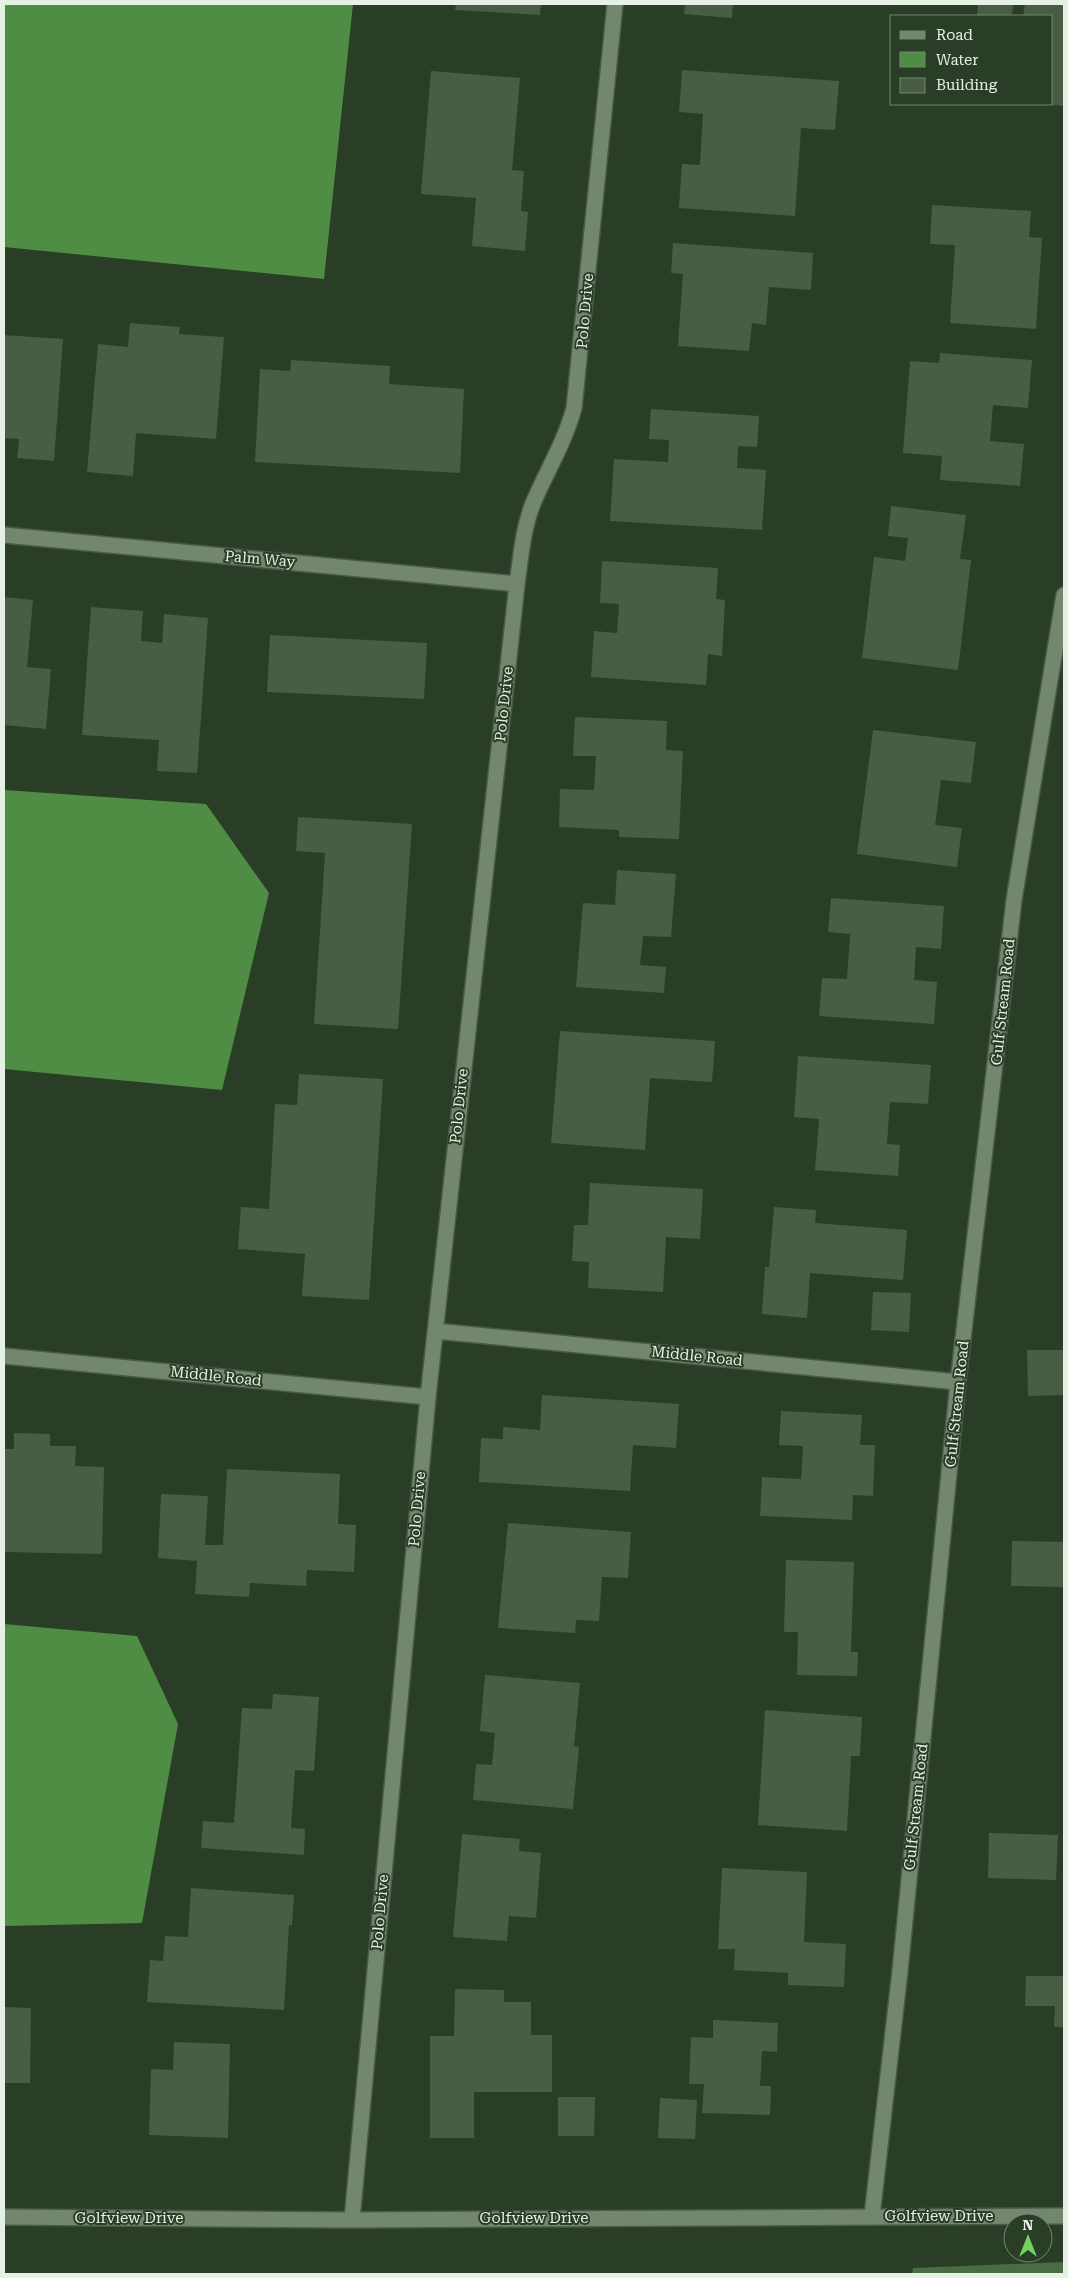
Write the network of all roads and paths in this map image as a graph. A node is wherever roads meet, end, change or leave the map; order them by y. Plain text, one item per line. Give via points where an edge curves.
1 (615, 4) edge
2 (4, 535) edge
3 (517, 584) junction
4 (1064, 595) edge
5 (435, 1331) junction
6 (4, 1356) edge
7 (958, 1382) junction
8 (428, 1397) junction
9 (872, 2216) junction
10 (1064, 2216) edge
11 (4, 2217) edge
12 (352, 2220) junction

1 - 3 street, Polo Drive via 580,373 568,432 526,526
2 - 3 street, Palm Way
3 - 5 street, Polo Drive
4 - 7 street, Gulf Stream Road via 1014,900
5 - 7 street, Middle Road
5 - 8 street, Polo Drive
6 - 8 street, Middle Road
7 - 9 street, Gulf Stream Road via 900,1971
8 - 12 street, Polo Drive
9 - 10 street, Golfview Drive
9 - 12 street, Golfview Drive
11 - 12 street, Golfview Drive

